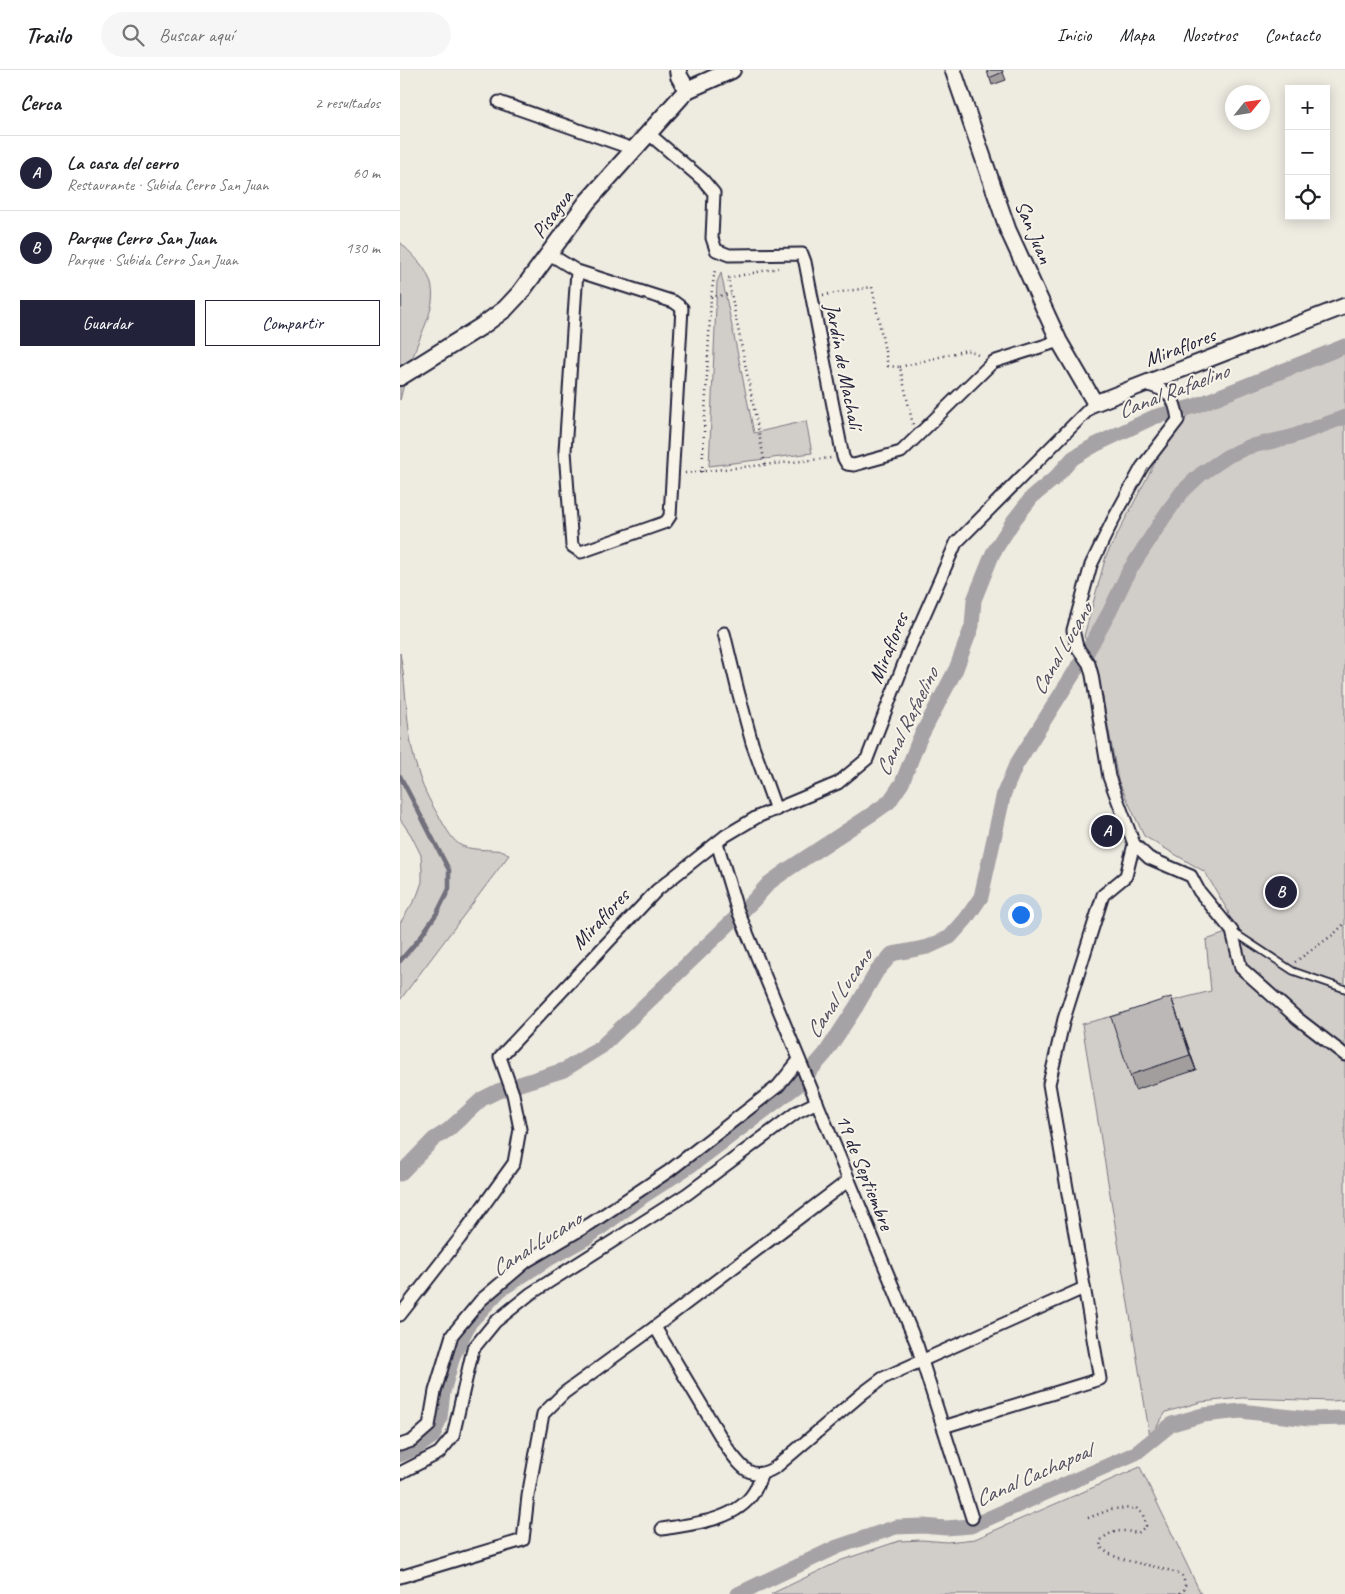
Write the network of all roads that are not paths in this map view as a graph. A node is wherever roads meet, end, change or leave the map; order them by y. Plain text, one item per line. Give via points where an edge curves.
1 (678, 70) edge
2 (732, 70) edge
3 (953, 70) edge
4 (687, 90) junction
5 (499, 102) dead end
6 (648, 133) junction
7 (633, 149) junction
8 (548, 253) junction
9 (577, 271) junction
10 (1345, 306) edge
11 (1059, 341) junction
12 (400, 377) edge
13 (1143, 384) junction
14 (1095, 403) junction
15 (724, 633) dead end
16 (776, 810) junction
17 (717, 843) junction
18 (1134, 844) junction
19 (1232, 931) junction
20 (1345, 989) edge
21 (1345, 1054) edge
22 (801, 1063) junction
23 (817, 1102) junction
24 (849, 1180) junction
25 (1084, 1288) junction
26 (400, 1316) edge
27 (655, 1327) junction
28 (922, 1362) junction
29 (943, 1427) junction
30 (400, 1445) edge
31 (400, 1473) edge
32 (762, 1474) junction
33 (972, 1518) dead end
34 (662, 1528) dead end
35 (400, 1577) edge

1 - 4 main road
2 - 4 main road, Pisagua
3 - 11 street, San Juan via 1008,230
4 - 6 main road, Pisagua
5 - 7 street
6 - 7 main road, Pisagua
6 - 11 street, Jardín de Machalí via 704,180 714,193 712,238 716,250 729,255 802,254 847,464 902,452 993,362
7 - 8 main road, Pisagua via 586,202
8 - 9 street
8 - 12 main road, Pisagua via 505,309
9 - 9 street via 565,451 572,546 581,552 666,522 670,516 682,308 674,302
10 - 13 street, Miraflores
11 - 14 street, San Juan
13 - 14 street, Miraflores
13 - 18 street via 1162,389 1173,398 1178,420 1142,467 1113,520 1091,565 1073,630 1094,687 1109,778
14 - 16 street, Miraflores via 956,543 867,759 838,782
15 - 16 street via 752,743
16 - 17 street, Miraflores via 757,817
17 - 22 street, 19 de Septiembre via 736,906
17 - 26 street, Miraflores via 657,890 500,1057 513,1094 520,1129 514,1162
18 - 19 street via 1149,858 1191,876 1199,891
18 - 25 street via 1126,876 1103,895 1064,1018 1049,1084
19 - 20 lane via 1293,971
19 - 21 street via 1241,968
22 - 23 street, 19 de Septiembre
22 - 30 street via 778,1086 669,1171 527,1261 481,1300 452,1335 435,1391 429,1426 412,1441
23 - 24 street, 19 de Septiembre
23 - 31 street via 797,1112 687,1194 530,1294 495,1322 473,1349 454,1436 439,1453
24 - 27 street
24 - 28 street, 19 de Septiembre
25 - 28 street
25 - 29 street via 1100,1379
27 - 32 street via 728,1449 740,1465
27 - 35 street via 564,1393 543,1414 528,1496 524,1540
28 - 29 street, 19 de Septiembre
28 - 32 street via 883,1378
29 - 33 street, 19 de Septiembre
32 - 34 street via 754,1492 729,1512 713,1519

